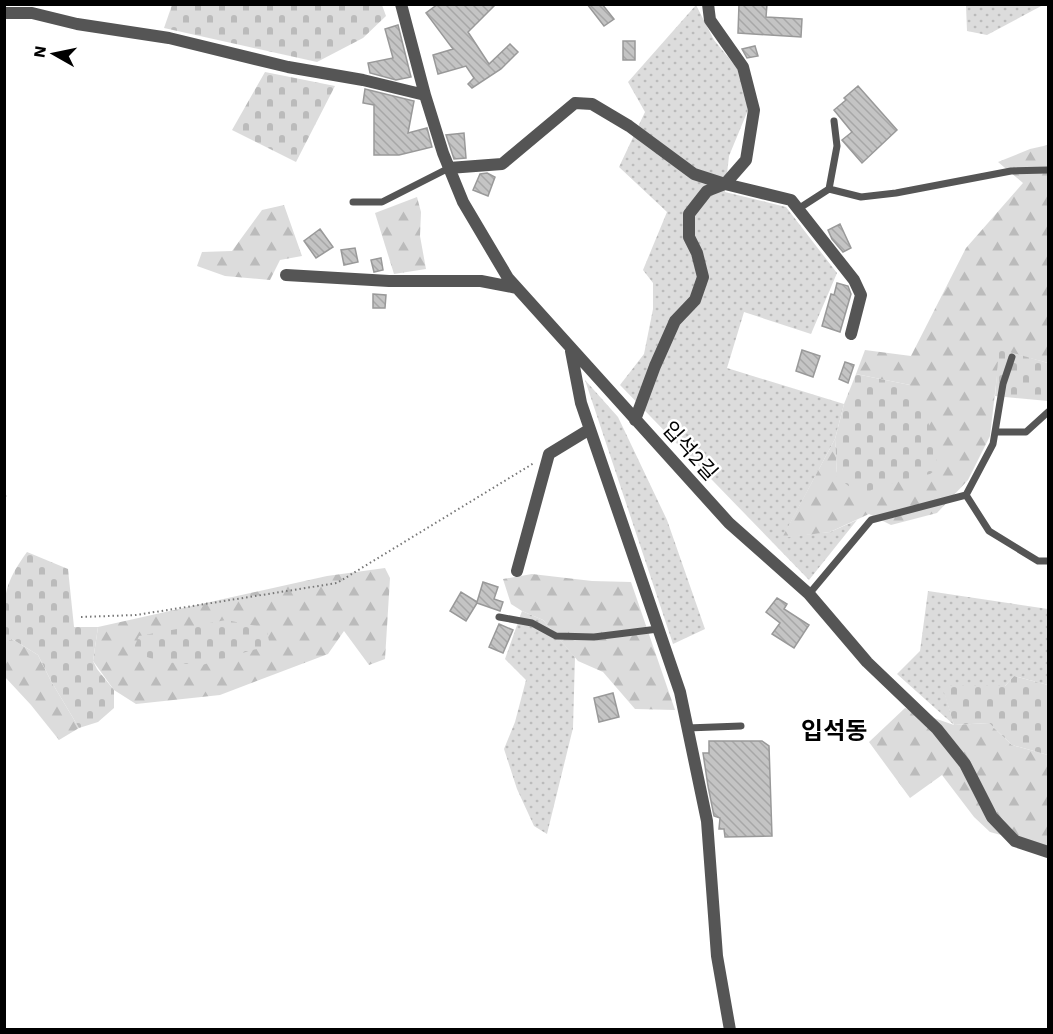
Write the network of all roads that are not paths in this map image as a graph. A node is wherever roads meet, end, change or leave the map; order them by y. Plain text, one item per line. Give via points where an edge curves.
1 (401, 4) edge
2 (708, 4) edge
3 (4, 13) edge
4 (425, 94) junction
5 (834, 121) dead end
6 (449, 168) junction
7 (1048, 170) edge
8 (725, 184) junction
9 (829, 189) junction
10 (353, 202) dead end
11 (798, 209) junction
12 (286, 274) dead end
13 (517, 288) junction
14 (851, 334) dead end
15 (570, 348) junction
16 (1012, 357) dead end
17 (1048, 412) edge
18 (635, 420) junction
19 (590, 429) junction
20 (995, 432) junction
21 (966, 495) junction
22 (1048, 561) edge
23 (517, 571) dead end
24 (809, 594) junction
25 (499, 617) dead end
26 (658, 629) junction
27 (741, 726) dead end
28 (687, 728) junction
29 (1048, 852) edge
30 (730, 1029) edge

1 - 4 street, 입석2길
2 - 8 street via 710,20 743,67 754,110 746,160
3 - 4 street via 32,14 169,38
4 - 6 street, 입석2길
5 - 9 lane via 837,146
6 - 8 street via 502,164 575,103 592,104 694,174
6 - 10 lane via 382,202
6 - 13 street, 입석2길 via 463,202
7 - 9 lane via 1011,171 896,193 861,196
8 - 11 street via 791,200
8 - 18 street via 707,191 689,214 688,237 703,277 695,300 675,321
9 - 11 lane
11 - 14 street via 854,280 861,295
12 - 13 street via 389,281 481,281
13 - 15 street, 입석2길
15 - 18 street, 입석2길
15 - 19 street
16 - 20 lane
17 - 20 lane via 1026,432
18 - 24 street, 입석2길 via 729,523
19 - 23 street via 549,454
19 - 26 street
20 - 21 lane via 993,444
21 - 22 lane via 989,531 1038,561
21 - 24 lane via 871,520
24 - 29 street, 입석2길 via 867,662 944,738 965,764 992,816 1015,841
25 - 26 lane via 531,623 556,636 594,637
26 - 28 street via 680,692
27 - 28 lane
28 - 30 street via 707,821 717,956

